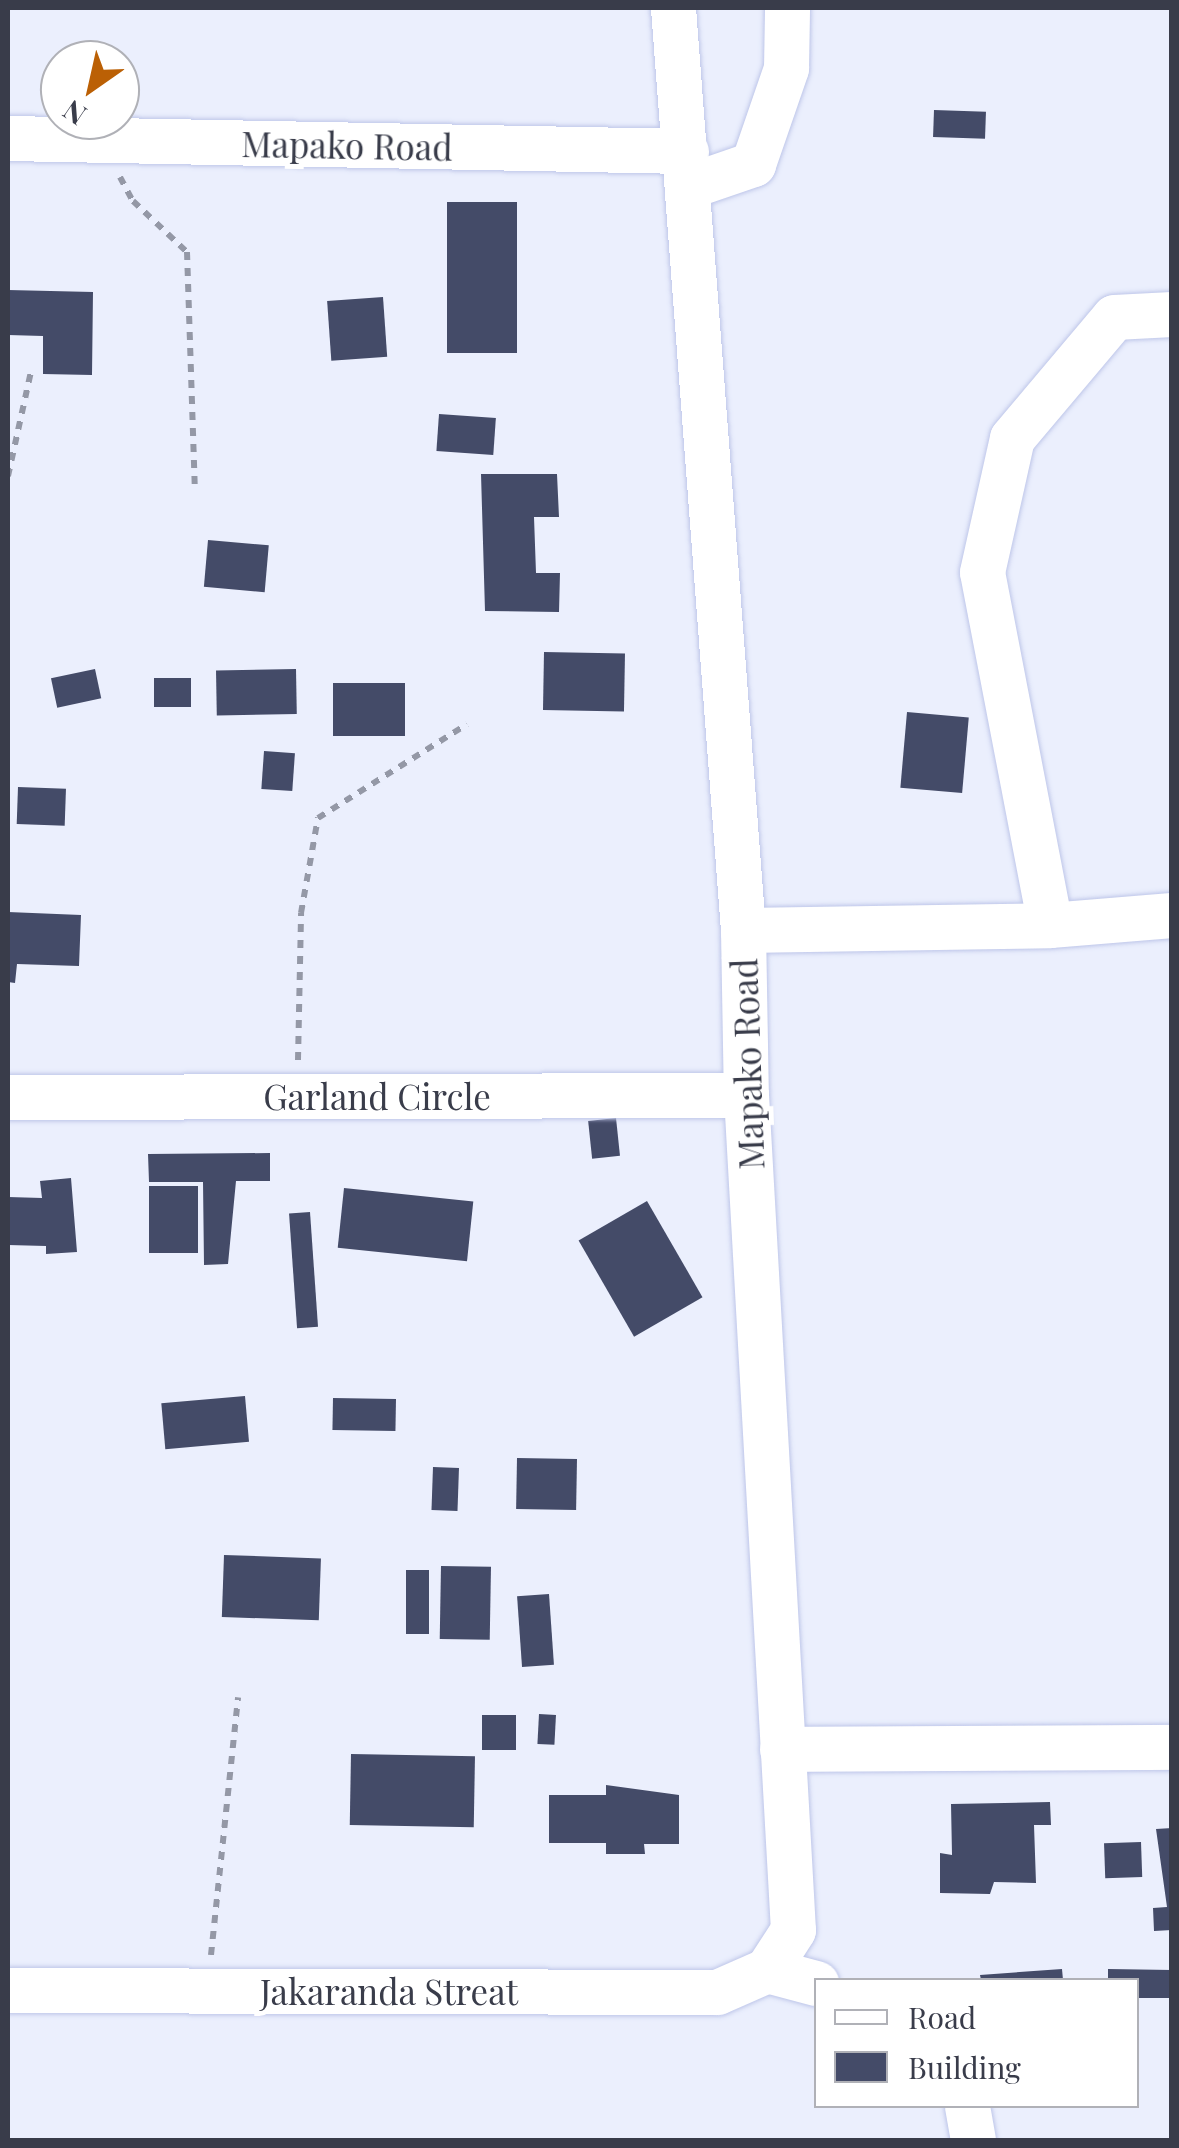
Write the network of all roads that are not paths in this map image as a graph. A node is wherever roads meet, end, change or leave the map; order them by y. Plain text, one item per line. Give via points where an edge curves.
1 (673, 8) edge
2 (787, 8) edge
3 (8, 138) edge
4 (687, 169) junction
5 (1172, 314) edge
6 (1172, 915) edge
7 (1050, 925) junction
8 (743, 930) junction
9 (746, 1095) junction
10 (8, 1097) edge
11 (1172, 1746) edge
12 (782, 1750) junction
13 (767, 1970) junction
14 (814, 1982) edge
15 (8, 1990) edge
16 (967, 2108) edge
17 (973, 2140) edge

1 - 4 street, Mapako Road
2 - 4 street via 786,68 753,164
3 - 4 street, Mapako Road
4 - 8 street, Mapako Road
5 - 7 street via 1114,317 1012,438 982,572
6 - 7 street
7 - 8 street
8 - 9 street, Mapako Road
9 - 10 street, Garland Circle
9 - 12 street, Mapako Road
11 - 12 street
12 - 13 street, Mapako Road via 793,1930
13 - 14 street
13 - 15 street, Jakaranda Streat via 717,1992
16 - 17 street

